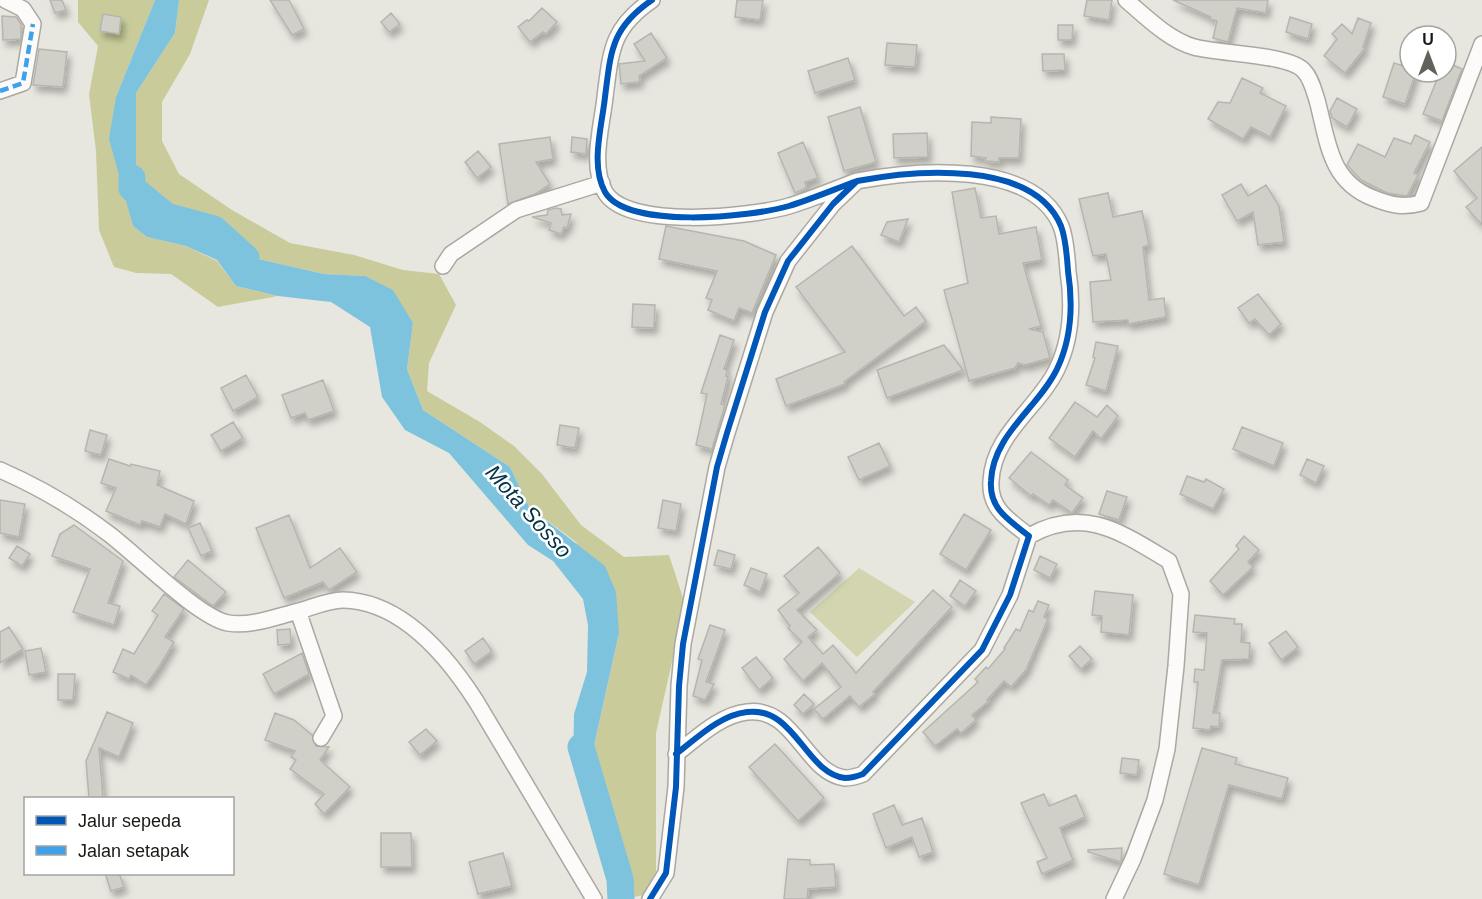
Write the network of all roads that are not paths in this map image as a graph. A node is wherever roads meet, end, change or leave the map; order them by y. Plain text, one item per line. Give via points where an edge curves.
1 (5, 0) edge
2 (652, 0) edge
3 (1126, 0) edge
4 (1482, 44) edge
5 (0, 91) edge
6 (857, 181) junction
7 (602, 183) junction
8 (443, 266) dead end
9 (0, 470) edge
10 (1029, 537) junction
11 (298, 611) junction
12 (321, 738) dead end
13 (676, 753) junction
14 (594, 899) edge
15 (650, 899) edge
16 (1114, 899) edge

1 - 5 street via 23,9 33,24 23,83
2 - 7 street via 622,26 611,48 599,150
3 - 4 street via 1155,25 1191,46 1287,60 1304,70 1338,173 1360,193 1405,208 1421,203
6 - 7 street via 788,206 740,216 702,217 634,213 615,204
6 - 10 street via 898,173 947,172 997,179 1030,191 1062,227 1072,301 1067,340 1057,370 995,457 991,478 990,495 997,511
6 - 13 street via 833,204 788,261 765,312 717,467 683,644
7 - 8 street via 516,210 451,254
9 - 11 street via 39,487 109,534 207,616 229,624
10 - 13 street via 1010,596 982,650 863,774 846,778 829,772 779,719 764,712 745,712 720,721
10 - 16 street via 1049,525 1067,523 1098,525 1121,533 1169,561 1181,594 1167,750 1155,800
11 - 12 street via 334,716
11 - 14 street via 342,600 369,604 428,640 476,700
13 - 15 street via 666,873

